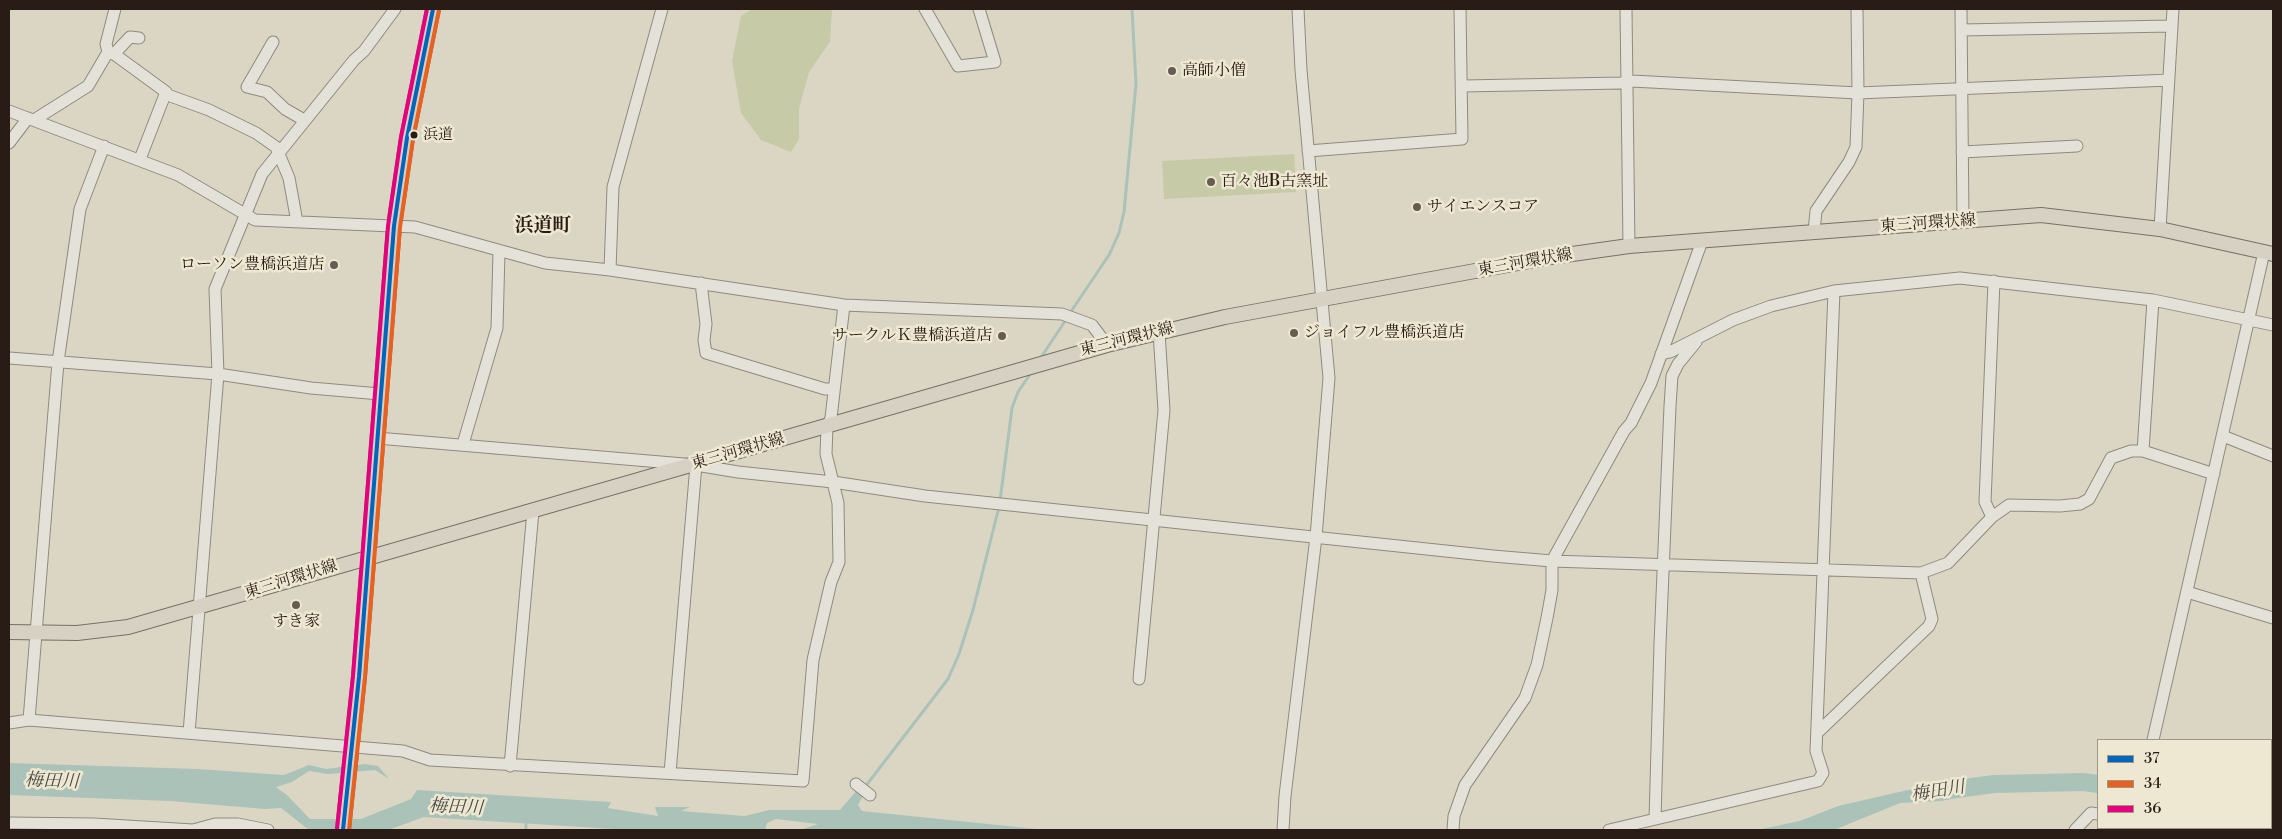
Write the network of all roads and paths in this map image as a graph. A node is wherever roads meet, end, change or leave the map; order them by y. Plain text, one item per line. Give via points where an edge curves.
1 (115, 9) edge
2 (395, 9) edge
3 (434, 9) edge
4 (662, 9) edge
5 (925, 9) edge
6 (979, 9) edge
7 (1298, 9) edge
8 (1460, 9) edge
9 (1626, 9) edge
10 (1856, 9) edge
11 (1961, 9) edge
12 (2173, 9) edge
13 (2171, 26) junction
14 (1961, 30) junction
15 (139, 38) dead end
16 (273, 42) dead end
17 (111, 53) junction
18 (2169, 80) junction
19 (1625, 81) junction
20 (1463, 86) junction
21 (1961, 89) junction
22 (1858, 93) junction
23 (165, 94) junction
24 (9, 111) edge
25 (31, 119) junction
26 (304, 120) junction
27 (9, 143) edge
28 (104, 146) junction
29 (2077, 146) dead end
30 (1308, 151) junction
31 (1962, 152) junction
32 (278, 153) junction
33 (140, 159) junction
34 (245, 216) junction
35 (297, 222) junction
36 (1963, 222) junction
37 (394, 226) junction
38 (2160, 229) junction
39 (1814, 232) junction
40 (1702, 241) junction
41 (1629, 246) junction
42 (499, 252) junction
43 (2269, 253) edge
44 (610, 270) junction
45 (1994, 281) junction
46 (701, 283) junction
47 (1834, 291) junction
48 (1322, 300) junction
49 (2153, 300) junction
50 (844, 305) junction
51 (2249, 320) junction
52 (2273, 325) edge
53 (1159, 332) junction
54 (1700, 336) junction
55 (1106, 345) junction
56 (1661, 354) junction
57 (9, 358) edge
58 (58, 362) junction
59 (218, 374) junction
60 (834, 389) junction
61 (380, 394) junction
62 (827, 427) junction
63 (2222, 436) junction
64 (377, 438) junction
65 (463, 444) junction
66 (2143, 451) junction
67 (2273, 456) edge
68 (696, 465) junction
69 (2214, 474) junction
70 (833, 482) junction
71 (533, 511) junction
72 (1992, 517) junction
73 (1156, 520) junction
74 (1316, 537) junction
75 (368, 558) junction
76 (1552, 561) junction
77 (1664, 564) junction
78 (1824, 570) junction
79 (1922, 573) junction
80 (2187, 592) junction
81 (200, 608) junction
82 (2273, 618) edge
83 (9, 632) edge
84 (36, 634) junction
85 (1139, 679) dead end
86 (29, 720) junction
87 (9, 723) edge
88 (189, 733) junction
89 (1817, 733) junction
90 (2153, 739) edge
91 (351, 752) junction
92 (510, 766) junction
93 (670, 773) junction
94 (856, 784) dead end
95 (870, 795) dead end
96 (2097, 814) edge
97 (1655, 819) junction
98 (9, 823) edge
99 (268, 830) edge
100 (343, 830) edge
101 (1283, 830) edge
102 (1453, 830) edge
103 (1609, 830) edge
104 (2075, 830) edge

1 - 17 street via 106,44
2 - 26 street via 312,115
3 - 37 main road via 407,138
4 - 44 street via 613,188
5 - 6 street via 958,66 996,62
7 - 30 street
8 - 20 street
9 - 19 street
10 - 22 street
11 - 14 street
12 - 13 street
13 - 14 street
13 - 18 street
14 - 21 street
15 - 17 street via 130,36
16 - 26 street via 248,87 268,92 284,109
17 - 23 street
17 - 25 street via 88,86
18 - 21 street
18 - 38 street
19 - 20 street
19 - 22 street
19 - 41 street
20 - 30 street via 1462,140
21 - 22 street
21 - 31 street
22 - 39 street via 1856,147 1816,211
23 - 32 street via 209,110 256,133 276,147
23 - 33 street
24 - 25 street
25 - 27 street
25 - 28 street
26 - 32 street
28 - 33 street
28 - 58 street via 80,209
29 - 31 street
30 - 48 street
31 - 36 street
32 - 34 street via 262,174
32 - 35 street via 289,178
33 - 34 street via 197,185
34 - 35 street via 255,220
34 - 59 street via 215,289
35 - 37 street
36 - 38 main road, 東三河環状線 via 2041,215
36 - 39 main road, 東三河環状線
37 - 42 street via 415,227
37 - 61 main road
38 - 43 main road, 東三河環状線
39 - 40 main road, 東三河環状線
40 - 41 main road, 東三河環状線
40 - 56 street
41 - 48 main road, 東三河環状線 via 1551,257
42 - 44 street via 545,263
42 - 65 street via 497,328
43 - 51 street
44 - 46 street
45 - 47 street via 1960,278
45 - 49 street
45 - 72 street via 1986,502
46 - 50 street
46 - 60 street via 706,354
47 - 54 street via 1771,306
47 - 78 street
48 - 53 main road, 東三河環状線 via 1225,316
48 - 74 street via 1329,378
49 - 51 street
49 - 66 street
50 - 55 street via 1062,314 1092,325
50 - 60 street
51 - 52 street
51 - 63 street
53 - 55 main road, 東三河環状線
53 - 73 street via 1164,410
54 - 56 street
54 - 77 street via 1672,376
55 - 62 main road, 東三河環状線
56 - 76 street via 1652,383 1631,423 1624,430
57 - 58 street
58 - 59 street
58 - 84 street
59 - 61 street
59 - 81 street
60 - 62 street
61 - 64 main road
62 - 68 main road, 東三河環状線
62 - 70 street via 826,454
63 - 67 street
63 - 69 street
64 - 65 street
64 - 75 main road
65 - 68 street
66 - 69 street
66 - 72 street via 2131,450 2111,458 2089,499 2080,504 2009,505
68 - 70 street
68 - 71 main road, 東三河環状線
68 - 93 street
69 - 80 street
70 - 73 street via 926,496
70 - 93 street via 838,503 839,562 831,582 813,660 803,780
71 - 75 main road, 東三河環状線
71 - 92 street
72 - 79 street via 1948,563
73 - 74 street
73 - 85 street
74 - 76 street
74 - 101 street
75 - 81 main road, 東三河環状線
75 - 91 main road
76 - 77 street
76 - 102 street via 1552,590 1537,665 1524,698 1466,785 1454,816
77 - 78 street
77 - 97 street
78 - 79 street
78 - 89 street
79 - 89 street via 1932,619 1929,626
80 - 82 street
80 - 90 street
81 - 84 main road, 東三河環状線 via 128,627
81 - 88 street
83 - 84 main road, 東三河環状線
84 - 86 street
86 - 87 street
86 - 88 street
88 - 91 street
89 - 97 street via 1816,751 1823,773 1818,781
91 - 92 street via 403,751 430,760
91 - 100 main road
92 - 93 street
94 - 95 street
96 - 104 street via 2091,813
97 - 103 street
98 - 99 street via 193,830 215,824 238,824

